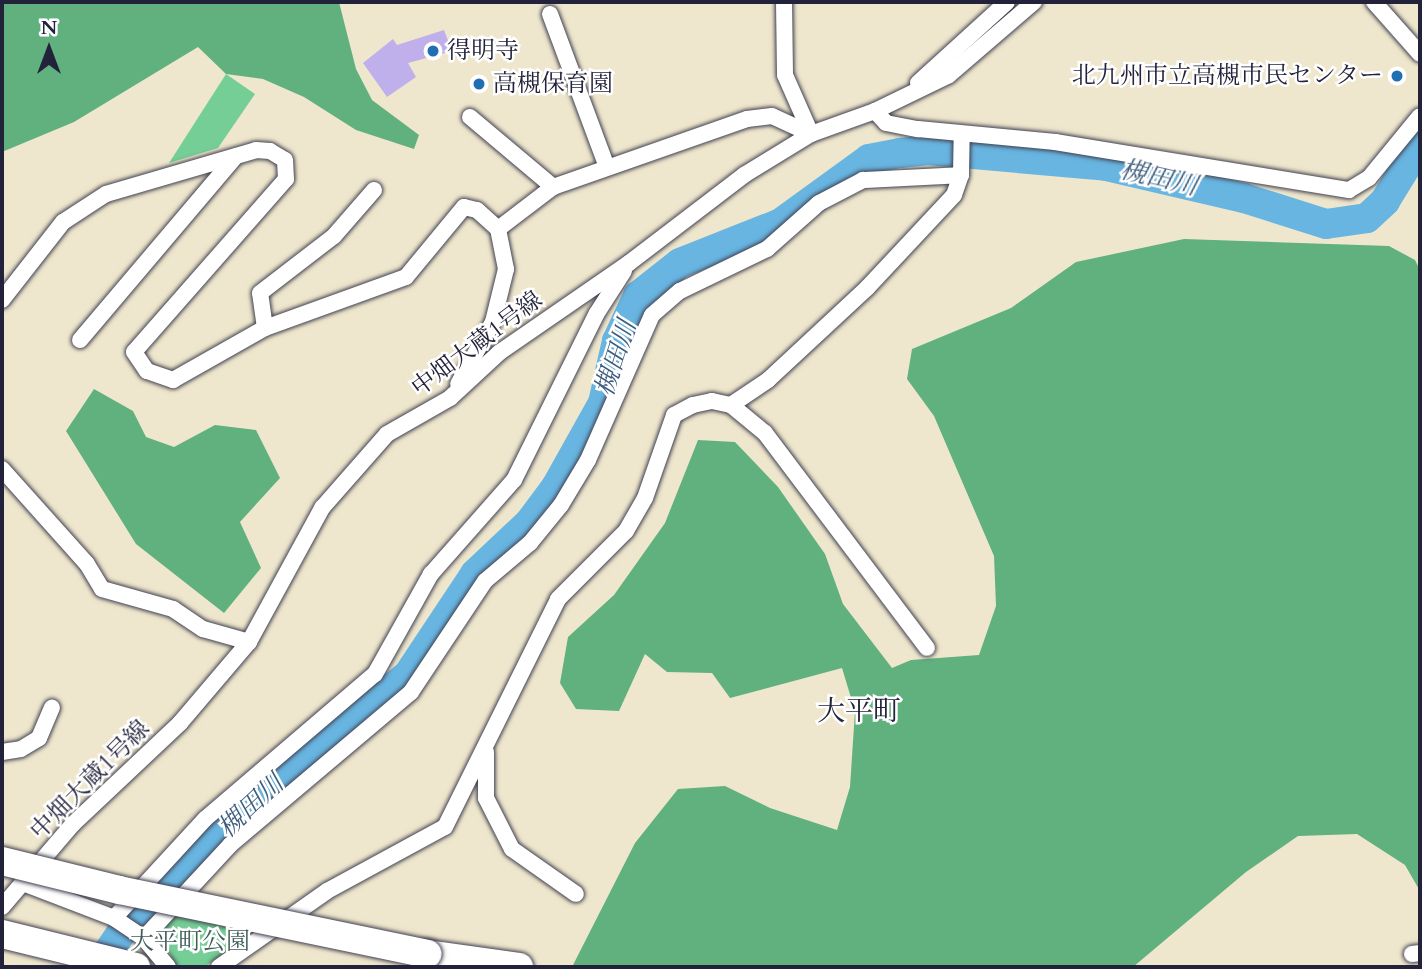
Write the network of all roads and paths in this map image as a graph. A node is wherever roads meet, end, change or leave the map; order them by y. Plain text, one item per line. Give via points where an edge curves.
1 (785, 2) edge
2 (1007, 2) edge
3 (1034, 2) edge
4 (1374, 2) edge
5 (550, 14) dead end
6 (1420, 54) edge
7 (898, 99) junction
8 (875, 111) junction
9 (1420, 116) edge
10 (470, 117) dead end
11 (811, 134) junction
12 (962, 136) junction
13 (236, 156) junction
14 (607, 167) junction
15 (961, 173) junction
16 (553, 187) junction
17 (374, 190) dead end
18 (498, 229) junction
19 (629, 263) junction
20 (2, 275) edge
21 (15, 285) junction
22 (2, 300) edge
23 (265, 328) junction
24 (80, 340) dead end
25 (450, 398) junction
26 (731, 405) junction
27 (2, 469) edge
28 (249, 642) junction
29 (927, 648) dead end
30 (51, 708) dead end
31 (486, 750) junction
32 (2, 751) edge
33 (2, 861) edge
34 (23, 883) junction
35 (576, 894) dead end
36 (2, 907) edge
37 (114, 918) junction
38 (2, 934) edge
39 (144, 939) junction
40 (136, 967) edge
41 (168, 967) edge
42 (219, 967) edge
43 (519, 967) edge

1 - 11 street via 785,75
2 - 7 street
3 - 7 street, 中畑大蔵1号線 via 949,75
4 - 6 street
5 - 14 street
7 - 8 street, 中畑大蔵1号線
8 - 11 street, 中畑大蔵1号線
8 - 12 street via 886,123
9 - 12 street via 1369,178 1349,190 1055,142
10 - 16 street
11 - 14 street via 772,116 747,119
11 - 19 street, 中畑大蔵1号線 via 744,175
12 - 15 street
13 - 21 street via 106,194 63,222
13 - 23 street via 270,151 285,160 286,179 134,352 147,371 173,380
13 - 24 street
14 - 16 street
15 - 26 street via 954,195 867,288 768,380
15 - 39 street via 863,180 819,204 767,249 680,291 652,315 588,460 562,505 530,542 485,581 411,692 230,845
16 - 18 street
17 - 23 street via 334,236 260,293
18 - 23 street via 477,210 464,207 406,277
18 - 25 street via 506,269 494,322
19 - 25 street, 中畑大蔵1号線 via 500,352
19 - 37 street via 597,313 514,480 431,574 375,674 205,819
20 - 21 street
21 - 22 street
25 - 28 street, 中畑大蔵1号線 via 387,434 342,480
26 - 29 street via 765,433
26 - 31 street via 712,401 674,415 645,498 626,531 558,599
27 - 28 street via 87,564 102,589 173,609 203,629
28 - 34 street, 中畑大蔵1号線 via 180,723 73,824
30 - 32 street via 38,738 21,749
31 - 35 street via 486,797 512,849
31 - 42 street via 445,827 327,891
33 - 43 highway, bridge via 427,954
34 - 36 street, 中畑大蔵1号線
34 - 37 street
37 - 39 street
38 - 40 highway
39 - 41 street

